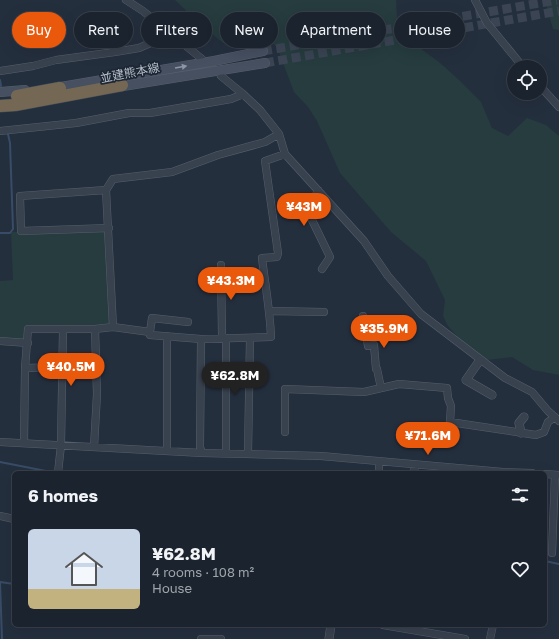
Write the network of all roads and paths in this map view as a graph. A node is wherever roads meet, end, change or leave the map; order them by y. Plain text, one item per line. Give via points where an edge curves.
1 (126, 0) edge
2 (475, 0) edge
3 (143, 12) edge
4 (141, 47) edge
5 (188, 48) edge
6 (263, 51) tunnel mouth
7 (202, 59) dead end
8 (517, 60) edge
9 (265, 63) tunnel mouth
10 (0, 71) edge
11 (221, 76) dead end
12 (122, 85) junction
13 (60, 88) junction
14 (0, 92) edge
15 (547, 93) edge
16 (243, 94) junction
17 (0, 99) edge
18 (0, 106) edge
19 (559, 106) edge
20 (0, 111) edge
21 (0, 130) edge
22 (279, 134) junction
23 (285, 154) junction
24 (106, 190) junction
25 (318, 190) junction
26 (109, 228) junction
27 (221, 265) dead end
28 (322, 269) dead end
29 (270, 311) junction
30 (324, 312) dead end
31 (363, 316) dead end
32 (188, 322) dead end
33 (113, 327) junction
34 (63, 329) junction
35 (95, 329) junction
36 (150, 332) junction
37 (167, 336) junction
38 (224, 338) junction
39 (250, 338) junction
40 (201, 339) junction
41 (0, 341) edge
42 (28, 343) junction
43 (480, 360) junction
44 (62, 367) junction
45 (25, 368) junction
46 (381, 388) junction
47 (492, 395) dead end
48 (524, 417) dead end
49 (557, 419) edge
50 (284, 432) dead end
51 (521, 433) junction
52 (0, 442) edge
53 (24, 443) junction
54 (61, 445) junction
55 (94, 447) junction
56 (167, 451) junction
57 (202, 453) junction
58 (226, 453) junction
59 (248, 454) junction
60 (379, 461) junction
61 (415, 464) junction
62 (58, 471) edge
63 (379, 471) edge
64 (414, 471) edge
65 (492, 471) edge
66 (547, 474) edge
67 (557, 475) edge
68 (0, 516) edge
69 (12, 519) edge
70 (552, 553) dead end
71 (331, 627) edge
72 (394, 627) edge
73 (493, 627) edge
74 (201, 639) edge
75 (221, 639) edge
76 (329, 639) edge
77 (465, 639) edge
78 (490, 639) edge

1 - 3 street
2 - 8 street via 487,23
4 - 10 street
5 - 7 street
13 -> 6 main road, 並建熊本線
9 - 12 main road, 並建熊本線
11 - 16 street
12 - 18 highway
12 - 20 main road, 並建熊本線 via 28,108
13 - 14 main road, 並建熊本線
13 - 17 highway
15 - 19 street
16 - 21 street via 231,99 150,113 129,113 76,123
16 - 22 street
22 - 23 street
22 - 24 street via 265,142 218,155 172,172 113,179
23 - 25 street
23 - 29 street via 264,161 278,253 277,257 262,258
24 - 26 street
24 - 26 street via 20,196 21,231
25 - 28 street via 311,208 311,218 330,257
25 - 43 street via 364,242 388,276 421,314
26 - 33 street
27 - 38 street
29 - 30 street
29 - 39 street via 271,336
31 - 46 street via 368,346 374,345
32 - 36 street via 152,318
33 - 35 street
33 - 36 street
34 - 35 street
34 - 42 street via 28,329
34 - 44 street
35 - 55 street via 97,394
36 - 37 street via 150,335
37 - 40 street
37 - 56 street
38 - 39 street
38 - 40 street
38 - 58 street
39 - 59 street
40 - 57 street
41 - 42 street
42 - 45 street
43 - 47 street via 466,380
43 - 49 street via 505,378 532,392
44 - 45 street
44 - 54 street
45 - 53 street
46 - 50 street via 364,392 285,389
46 - 51 street via 399,384 447,388 451,406 450,422
48 - 51 street via 519,423
49 - 51 street via 548,422 544,432 536,435
52 - 53 street
53 - 54 street
54 - 55 street
54 - 62 street
55 - 56 street
56 - 57 street
57 - 58 street
58 - 59 street
59 - 60 street
60 - 61 street
60 - 63 street
61 - 64 street
61 - 65 street
66 - 67 street
67 - 70 street
68 - 69 street
71 - 76 street
72 - 77 street
73 - 78 street
74 - 75 street

